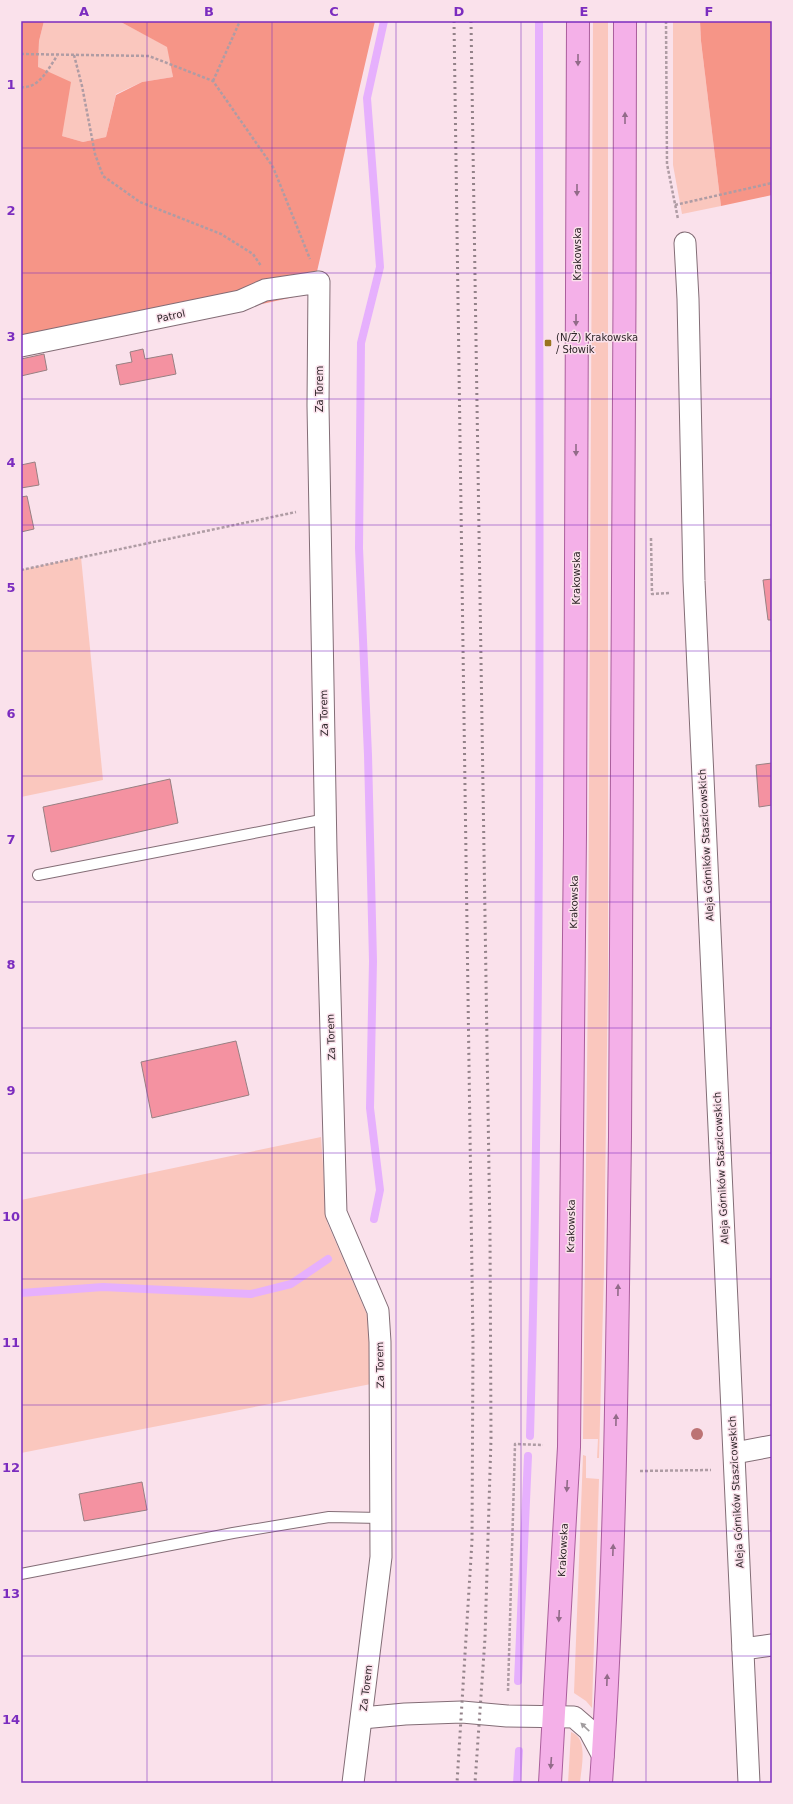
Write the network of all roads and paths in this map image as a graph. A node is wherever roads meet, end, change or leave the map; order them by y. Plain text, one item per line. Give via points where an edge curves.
1 (240, 21) edge
2 (578, 21) edge
3 (625, 21) edge
4 (666, 21) edge
5 (21, 54) edge
6 (57, 55) junction
7 (74, 55) junction
8 (213, 82) junction
9 (21, 87) edge
10 (772, 183) edge
11 (675, 205) junction
12 (685, 243) joint
13 (319, 282) junction
14 (275, 288) junction
15 (21, 346) edge
16 (320, 507) junction
17 (652, 538) dead end
18 (21, 570) edge
19 (694, 592) junction
20 (326, 819) junction
21 (38, 875) dead end
22 (543, 1445) dead end
23 (772, 1446) edge
24 (735, 1453) junction
25 (698, 1470) dead end
26 (639, 1471) dead end
27 (381, 1518) junction
28 (21, 1574) edge
29 (772, 1644) edge
30 (744, 1649) junction
31 (507, 1716) junction
32 (555, 1716) junction
33 (362, 1718) junction
34 (603, 1756) junction
35 (353, 1783) edge
36 (550, 1783) edge
37 (601, 1783) edge
38 (749, 1783) edge

1 - 8 path
2 -> 32 main road, Krakowska via 575,850 569,1447
34 -> 3 main road via 616,1472 624,881
4 - 11 path via 667,164
5 - 6 path
6 - 7 path
6 - 9 path via 42,79 28,88
7 - 8 path via 149,56
7 - 14 path via 95,154 103,176 140,202 221,234 253,254
8 - 13 path via 273,167
10 - 11 path
11 - 12 path
12 - 19 street, Aleja Górników Staszicowskich
13 - 14 street, Patrol
13 - 16 street, Za Torem
14 - 15 street, Patrol via 240,301
16 - 18 path
16 - 20 street, Za Torem
17 - 19 path via 652,594
19 - 24 street, Aleja Górników Staszicowskich
20 - 21 lane
20 - 27 street, Za Torem via 336,1213 378,1311
22 - 31 path via 515,1444
23 - 24 street
24 - 30 street, Aleja Górników Staszicowskich
25 - 26 path
27 - 28 lane via 329,1517
27 - 33 street, Za Torem via 381,1556
29 - 30 street
30 - 38 street, Aleja Górników Staszicowskich
31 - 32 street
31 - 33 street via 462,1712
34 -> 32 street via 589,1730 574,1717
32 -> 36 main road, Krakowska
33 - 35 street, Za Torem
34 - 37 main road

